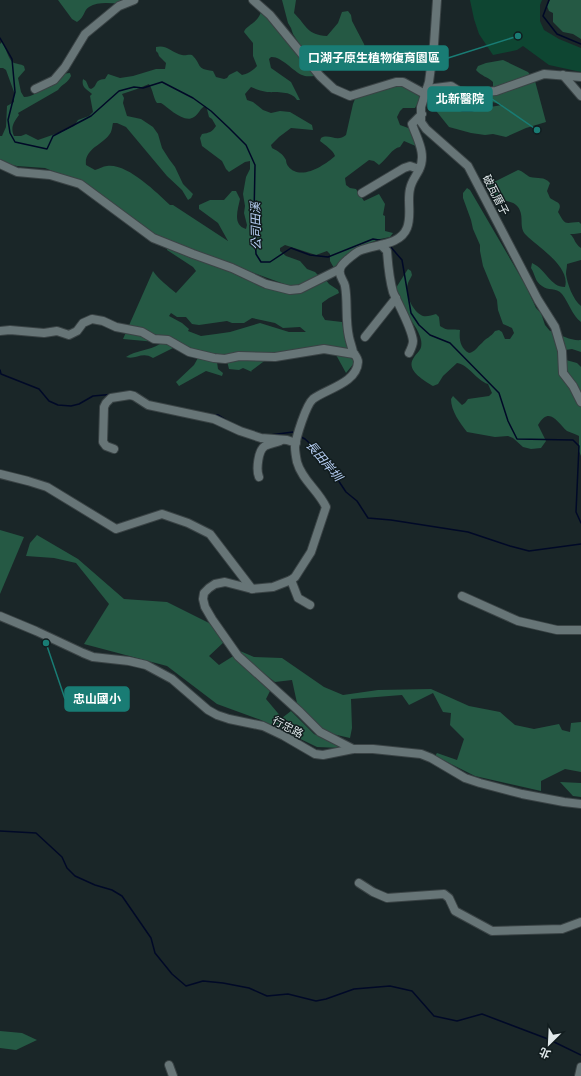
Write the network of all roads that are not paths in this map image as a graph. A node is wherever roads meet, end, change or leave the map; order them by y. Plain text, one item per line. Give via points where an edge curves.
1 (134, 0) edge
2 (252, 0) edge
3 (437, 0) edge
4 (563, 75) junction
5 (581, 77) edge
6 (36, 89) dead end
7 (426, 91) junction
8 (581, 96) edge
9 (422, 114) junction
10 (0, 164) edge
11 (419, 169) junction
12 (362, 194) dead end
13 (382, 245) junction
14 (340, 269) junction
15 (396, 298) junction
16 (0, 331) edge
17 (365, 337) dead end
18 (409, 353) dead end
19 (354, 354) junction
20 (581, 402) edge
21 (287, 440) junction
22 (296, 441) junction
23 (114, 449) dead end
24 (0, 474) edge
25 (259, 476) dead end
26 (291, 580) junction
27 (252, 589) junction
28 (462, 596) dead end
29 (310, 605) dead end
30 (0, 616) edge
31 (581, 630) edge
32 (353, 750) junction
33 (581, 804) edge
34 (359, 883) dead end
35 (581, 922) edge
36 (169, 1064) dead end
37 (581, 1067) edge
38 (173, 1076) edge
39 (579, 1076) edge

1 - 6 street via 119,6 85,34 54,80
2 - 7 street via 270,15 320,76 334,89 350,96 403,82
3 - 7 street, 破瓦厝子 via 434,44
4 - 5 street
4 - 7 street via 544,74 496,91 474,93 459,91 451,86
4 - 8 street
7 - 9 street, 破瓦厝子 via 421,107
9 - 11 street via 412,124 423,154
9 - 20 street, 破瓦厝子 via 421,122 426,129 468,166 538,300 555,327 562,351 562,373 573,386
10 - 14 street via 17,172 50,175 80,184 153,238 266,284 290,290 300,289
11 - 12 street via 410,166 404,168
11 - 13 street via 409,191 407,228 397,238
13 - 14 street via 360,251
13 - 15 street via 387,252 389,275
14 - 19 street via 340,276 345,284 346,321
15 - 17 street
15 - 18 street via 412,338
16 - 19 street via 57,331 69,335 77,331 83,323 92,320 142,332 154,339 168,340 189,352 214,358 274,357 324,349
19 - 22 street via 358,363 352,375 340,386 313,399
21 - 22 street
21 - 23 street via 261,438 214,419 148,405 130,395 111,398 104,407 103,442
21 - 25 street via 264,446 257,472
22 - 26 street via 296,460 300,470 326,507 311,552
24 - 27 street via 47,487 116,529 162,514 188,523 210,534
26 - 27 street via 273,587
26 - 29 street via 298,598
27 - 32 street via 225,582 215,584 204,593 205,607 238,656 320,732
28 - 31 street via 518,621 557,630
30 - 32 street, 行忠路 via 93,657 146,665 172,679 217,715 229,720 263,726 315,754 323,756
32 - 33 street, 行忠路 via 373,749 421,754 465,778 480,783 522,794
34 - 35 street via 387,898 444,894 449,898 455,911 492,930 562,929
36 - 38 street
37 - 39 street

